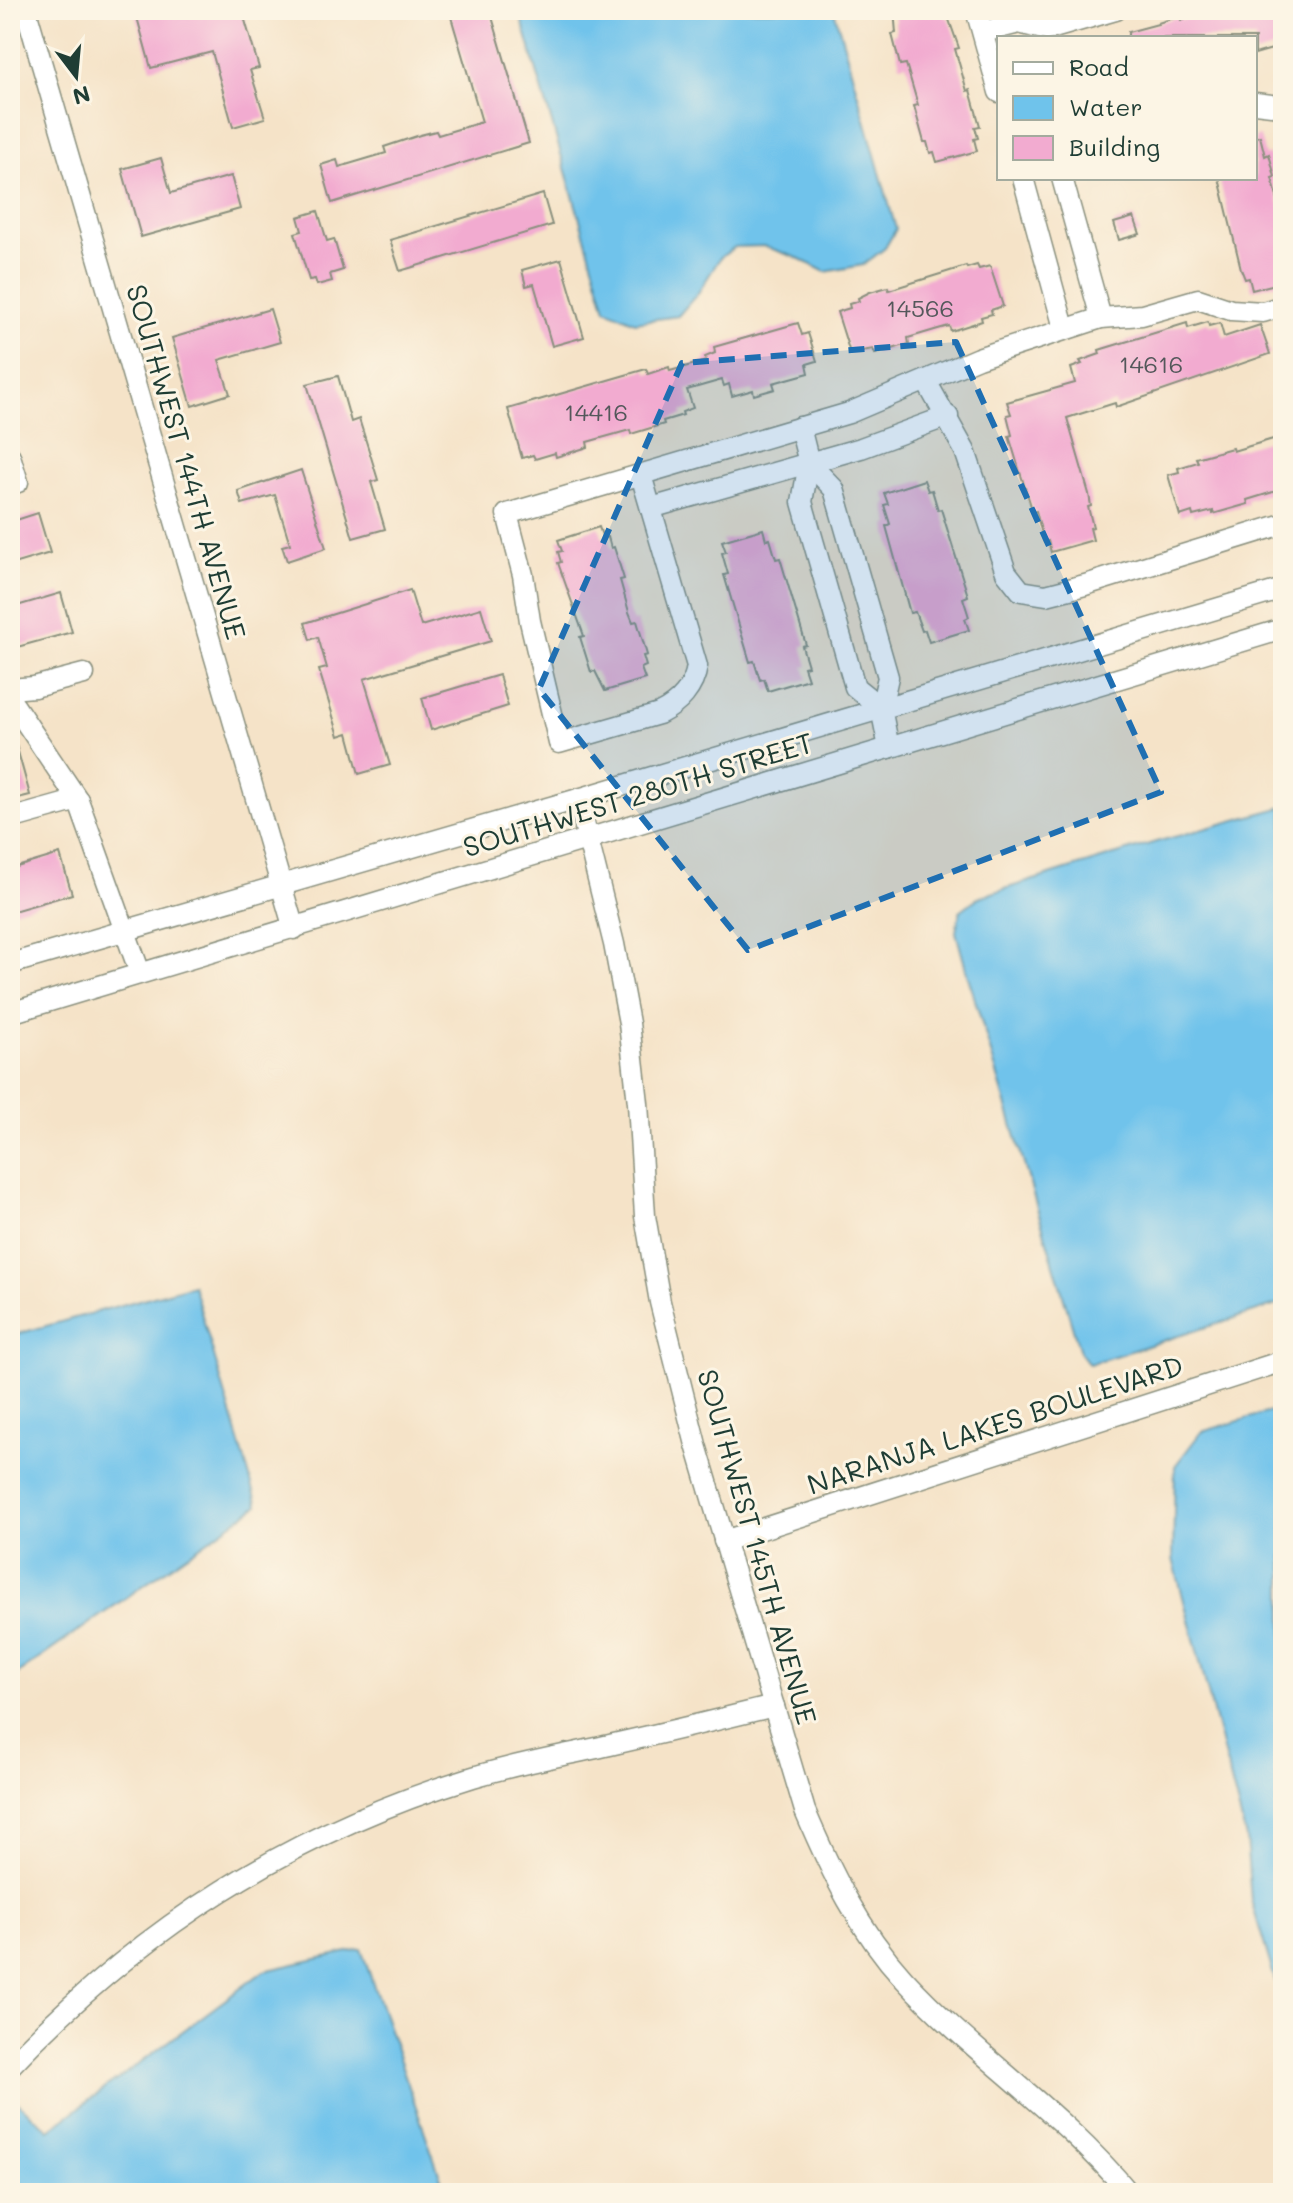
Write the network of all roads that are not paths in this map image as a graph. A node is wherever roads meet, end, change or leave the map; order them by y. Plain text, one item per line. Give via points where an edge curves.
1 (26, 10) edge
2 (976, 10) edge
3 (1116, 10) edge
4 (1022, 20) edge
5 (983, 32) junction
6 (997, 84) edge
7 (1257, 103) edge
8 (1283, 108) edge
9 (1024, 180) edge
10 (1063, 180) edge
11 (1283, 306) edge
12 (1101, 318) junction
13 (1064, 328) junction
14 (926, 381) junction
15 (948, 416) junction
16 (800, 427) junction
17 (10, 456) edge
18 (809, 463) junction
19 (641, 475) junction
20 (10, 484) edge
21 (651, 508) junction
22 (1283, 524) edge
23 (1283, 589) edge
24 (1283, 629) edge
25 (84, 674) dead end
26 (10, 689) edge
27 (10, 699) edge
28 (881, 708) junction
29 (889, 748) junction
30 (578, 799) junction
31 (78, 800) junction
32 (10, 819) edge
33 (587, 840) junction
34 (282, 886) junction
35 (294, 929) junction
36 (126, 931) junction
37 (10, 964) edge
38 (140, 973) junction
39 (10, 1013) edge
40 (1283, 1361) edge
41 (724, 1541) junction
42 (774, 1706) junction
43 (15, 2060) edge
44 (1129, 2193) edge

1 - 34 street, SOUTHWEST 144TH AVENUE
2 - 5 street
3 - 4 street via 1047,30
4 - 5 street
5 - 6 street
7 - 8 street
9 - 13 street
10 - 12 street
11 - 12 street via 1263,312 1231,310 1198,299 1142,315
12 - 13 street
13 - 14 street
14 - 15 street
14 - 16 street
15 - 18 street
15 - 22 street via 1006,572 1021,591 1046,595
16 - 18 street
16 - 19 street
17 - 20 street via 18,482
18 - 21 street
18 - 28 street via 834,489 888,677
18 - 28 street via 802,502 855,687
19 - 21 street
19 - 21 street via 507,514 559,743 659,714 673,707 695,678 697,666
23 - 28 street, SOUTHWEST 280TH STREET
24 - 29 street, SOUTHWEST 280TH STREET
25 - 26 street
27 - 31 street
28 - 29 street
28 - 30 street, SOUTHWEST 280TH STREET
29 - 33 street, SOUTHWEST 280TH STREET
30 - 33 street, SOUTHWEST 145TH AVENUE
30 - 34 street, SOUTHWEST 280TH STREET
31 - 32 street
31 - 36 street
33 - 35 street, SOUTHWEST 280TH STREET
33 - 41 street, SOUTHWEST 145TH AVENUE via 629,1023 653,1269
34 - 35 street, SOUTHWEST 144TH AVENUE
34 - 36 street, SOUTHWEST 280TH STREET
35 - 38 street, SOUTHWEST 280TH STREET
36 - 37 street, SOUTHWEST 280TH STREET
36 - 38 street
38 - 39 street, SOUTHWEST 280TH STREET
40 - 41 street, NARANJA LAKES BOULEVARD
41 - 42 street, SOUTHWEST 145TH AVENUE
42 - 43 street via 476,1777 340,1826 239,1879 177,1919 87,1989
42 - 44 street, SOUTHWEST 145TH AVENUE via 825,1858 879,1948 932,2007 1086,2144

